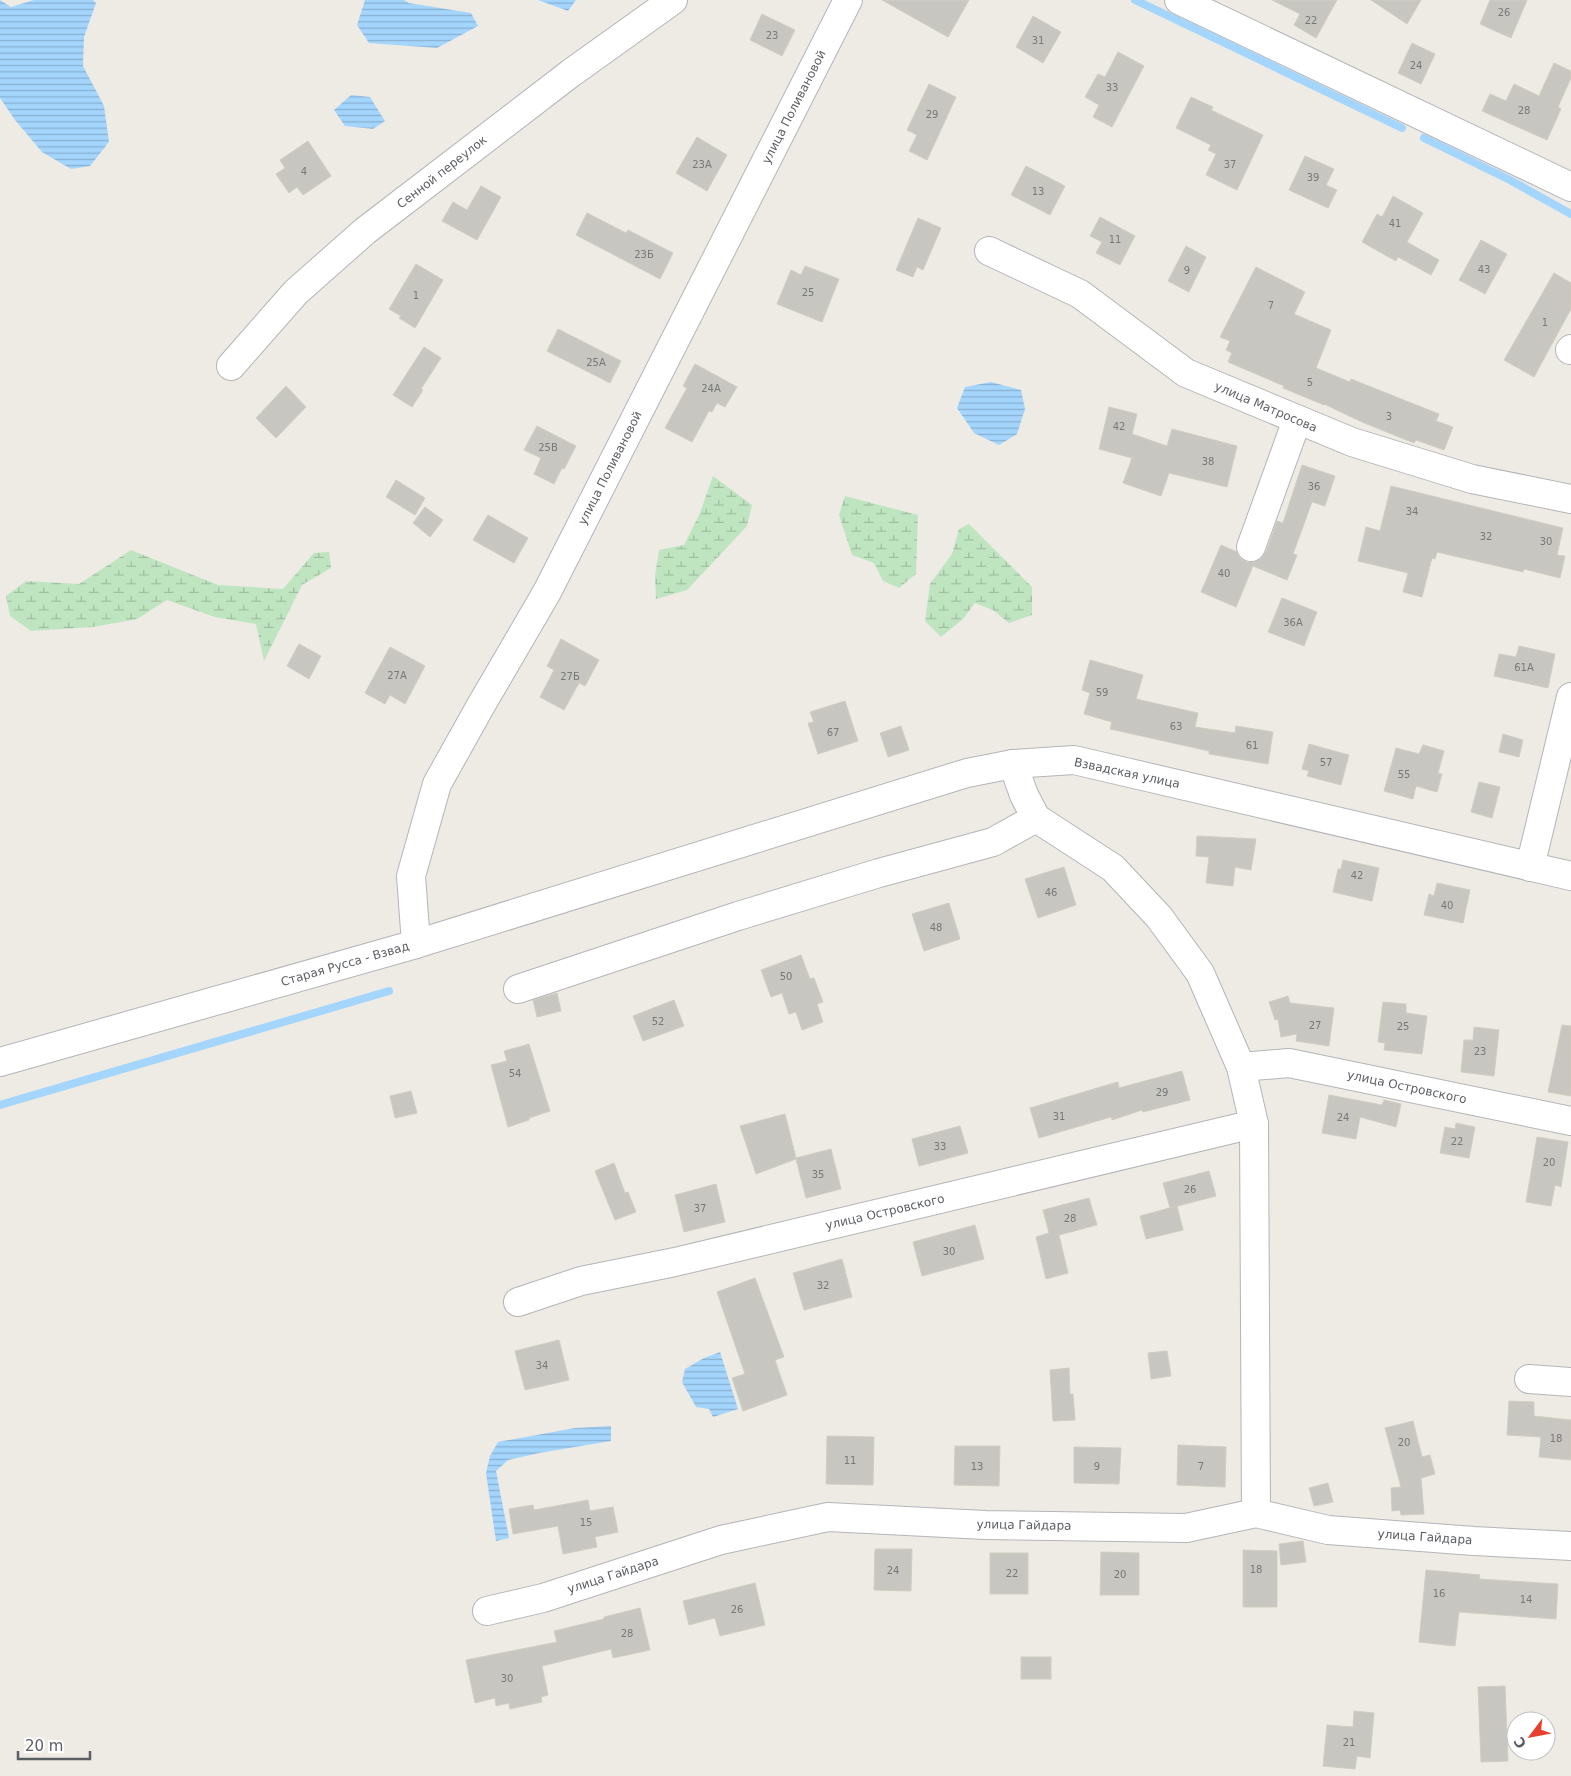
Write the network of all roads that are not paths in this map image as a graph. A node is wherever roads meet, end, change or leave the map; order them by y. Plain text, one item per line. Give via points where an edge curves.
1 (673, 0) edge
2 (848, 0) edge
3 (1179, 0) edge
4 (1571, 187) edge
5 (989, 251) dead end
6 (231, 366) dead end
7 (1297, 420) junction
8 (1571, 499) edge
9 (1251, 546) dead end
10 (1571, 697) edge
11 (1013, 764) junction
12 (1036, 818) junction
13 (688, 860) joint
14 (1530, 867) junction
15 (1571, 876) edge
16 (416, 944) junction
17 (518, 989) dead end
18 (0, 1062) edge
19 (1241, 1068) junction
20 (1571, 1121) edge
21 (1254, 1124) junction
22 (518, 1302) dead end
23 (1529, 1379) dead end
24 (1571, 1382) edge
25 (1256, 1513) junction
26 (1571, 1546) edge
27 (487, 1611) dead end

1 - 6 street, Сенной переулок via 571,73 365,231 296,292
2 - 16 street, улица Поливановой via 547,592 437,784 411,876
3 - 4 street
5 - 7 street, улица Матросова via 1080,294 1186,373
7 - 8 street, улица Матросова via 1352,442 1472,480
7 - 9 street
10 - 14 street
11 - 12 street
11 - 13 street, Взвадская улица via 967,773
11 - 14 street, Взвадская улица via 1074,760
12 - 17 street via 993,842 738,916
12 - 19 street via 1113,868 1159,917 1200,973
13 - 16 street, Старая Русса - Взвад
14 - 15 street, Взвадская улица
16 - 18 street, Старая Русса - Взвад
19 - 20 street, улица Островского via 1290,1062
19 - 21 street
21 - 22 street, улица Островского via 675,1262 581,1281
21 - 25 street
23 - 24 street
25 - 26 street, улица Гайдара via 1328,1530
25 - 27 street, улица Гайдара via 1186,1528 985,1525 828,1516 721,1540 543,1598

